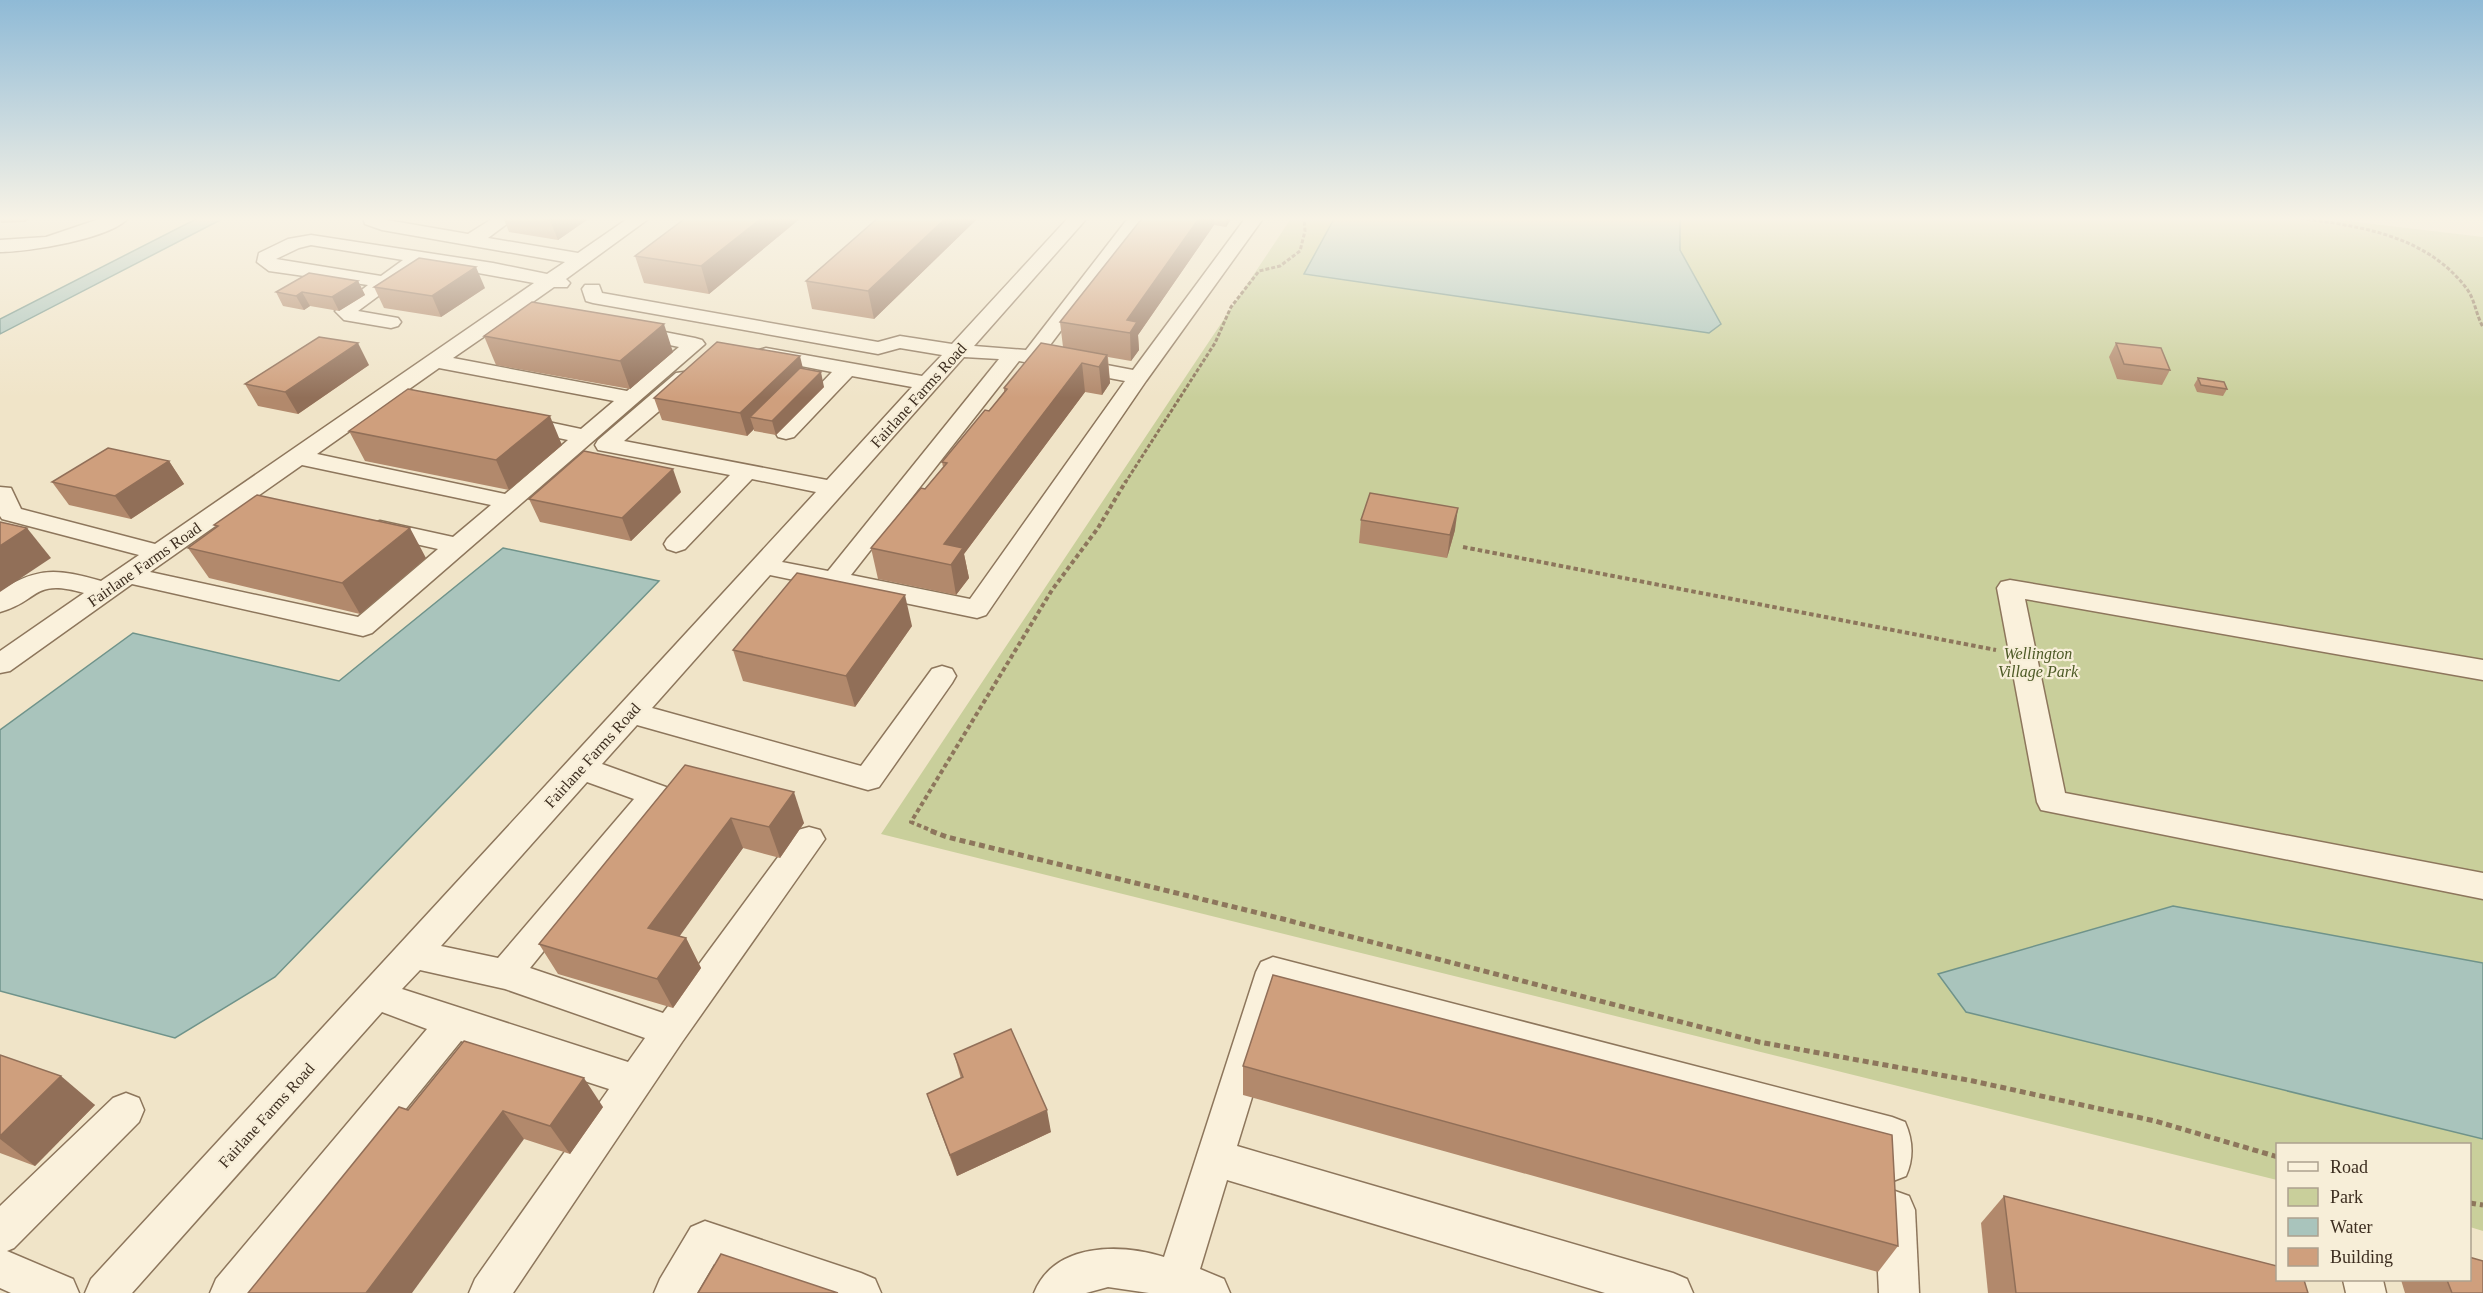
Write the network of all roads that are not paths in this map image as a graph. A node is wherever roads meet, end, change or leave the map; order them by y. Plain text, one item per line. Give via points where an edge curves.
1 (351, 277) edge
2 (391, 277) edge
3 (532, 277) edge
4 (554, 277) edge
5 (1025, 277) edge
6 (1088, 277) edge
7 (1211, 277) edge
8 (549, 281) junction
9 (385, 282) junction
10 (592, 289) junction
11 (510, 309) junction
12 (391, 322) dead end
13 (579, 322) edge
14 (614, 328) edge
15 (900, 342) junction
16 (715, 351) edge
17 (747, 351) edge
18 (958, 351) junction
19 (1023, 355) junction
20 (436, 361) junction
21 (847, 369) junction
22 (1138, 376) junction
23 (928, 384) junction
24 (386, 396) junction
25 (631, 398) junction
26 (419, 402) edge
27 (497, 418) edge
28 (786, 432) dead end
29 (596, 441) junction
30 (297, 457) junction
31 (746, 472) junction
32 (834, 488) junction
33 (3, 493) dead end
34 (239, 498) junction
35 (510, 501) junction
36 (542, 502) edge
37 (273, 506) edge
38 (354, 523) edge
39 (676, 544) dead end
40 (458, 546) junction
41 (160, 553) junction
42 (764, 566) junction
43 (128, 575) junction
44 (834, 580) junction
45 (106, 591) junction
46 (0, 603) edge
47 (0, 664) edge
48 (2483, 670) edge
49 (942, 676) dead end
50 (631, 713) junction
51 (581, 768) junction
52 (809, 838) dead end
53 (2483, 886) edge
54 (413, 954) junction
55 (505, 974) junction
56 (375, 995) junction
57 (454, 1023) junction
58 (670, 1031) junction
59 (635, 1081) junction
60 (126, 1110) dead end
61 (1216, 1158) junction
62 (0, 1234) edge
63 (0, 1268) edge
64 (1193, 1288) edge
65 (59, 1293) edge
66 (105, 1293) edge
67 (230, 1293) edge
68 (489, 1293) edge
69 (674, 1293) edge
70 (861, 1293) edge
71 (1054, 1293) edge
72 (1674, 1293) edge
73 (1899, 1293) edge

1 - 9 street
2 - 9 street
3 - 8 street
4 - 8 street, Fairlane Farms Road
5 - 18 street, Fairlane Farms Road
6 - 19 street
7 - 22 street
8 - 10 street
8 - 11 street, Fairlane Farms Road
9 - 12 street via 345,311 351,316
10 - 15 street via 606,285 743,306 890,334
10 - 15 street via 593,297 878,348
11 - 13 street
11 - 20 street, Fairlane Farms Road
14 - 25 street via 695,344
15 - 18 street
16 - 29 street
17 - 21 street
18 - 19 street
18 - 23 street, Fairlane Farms Road
19 - 22 street
19 - 44 street
20 - 24 street, Fairlane Farms Road
20 - 25 street
21 - 23 street
21 - 28 street
22 - 44 street via 977,609
23 - 32 street, Fairlane Farms Road
24 - 26 street
24 - 30 street, Fairlane Farms Road
25 - 29 street
27 - 29 street
29 - 31 street
29 - 35 street
29 - 36 street
30 - 34 street, Fairlane Farms Road
30 - 35 street
31 - 32 street
31 - 39 street
32 - 42 street, Fairlane Farms Road
33 - 41 street via 11,514
34 - 37 street
34 - 41 street, Fairlane Farms Road
35 - 40 street
38 - 40 street
40 - 43 street via 363,627
41 - 43 street, Fairlane Farms Road
42 - 44 street
42 - 50 street, Fairlane Farms Road
43 - 45 street, Fairlane Farms Road
45 - 46 street via 65,579 45,578
45 - 47 street, Fairlane Farms Road
48 - 53 street via 2010,588 2052,802
49 - 50 street via 868,779
50 - 51 street, Fairlane Farms Road
51 - 54 street, Fairlane Farms Road
51 - 55 street via 655,795
52 - 58 street
54 - 55 street
54 - 56 street, Fairlane Farms Road
55 - 58 street
56 - 57 street
56 - 66 street, Fairlane Farms Road
57 - 59 street
57 - 67 street
58 - 59 street
59 - 68 street
60 - 62 street
61 - 64 street
61 - 72 street
61 - 73 street via 1273,972 1892,1135
63 - 65 street
64 - 71 street via 1131,1269 1103,1266 1076,1275
69 - 70 street via 705,1241

